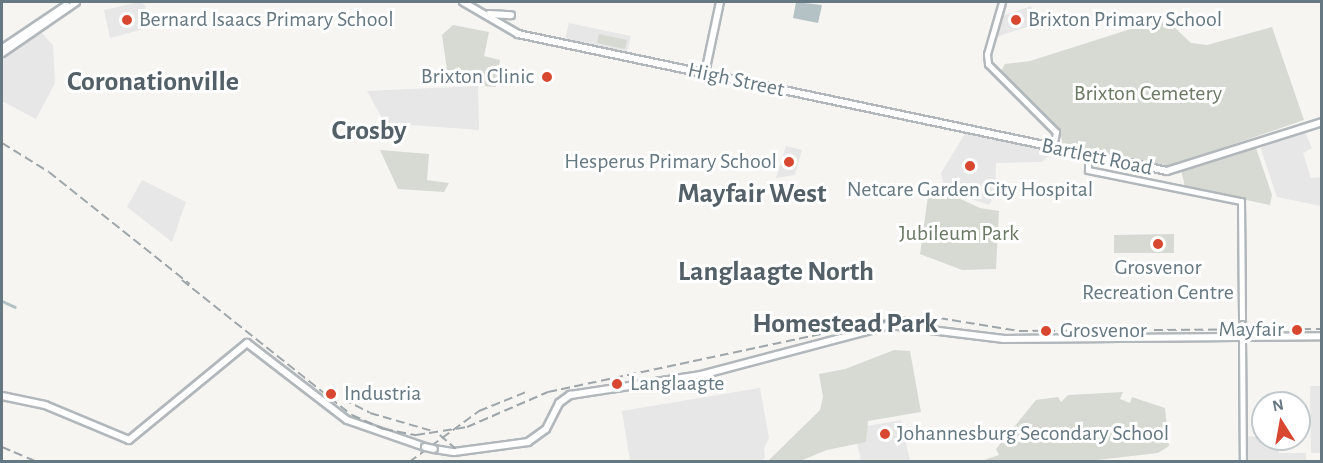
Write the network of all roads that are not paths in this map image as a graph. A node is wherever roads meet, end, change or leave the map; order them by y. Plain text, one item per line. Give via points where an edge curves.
1 (70, 2) edge
2 (76, 2) edge
3 (463, 2) edge
4 (468, 2) edge
5 (720, 2) edge
6 (1002, 2) edge
7 (486, 12) junction
8 (511, 15) dead end
9 (518, 33) junction
10 (2, 47) edge
11 (2, 53) edge
12 (705, 73) junction
13 (1322, 120) edge
14 (954, 126) joint
15 (1051, 148) junction
16 (1088, 154) junction
17 (1242, 335) junction
18 (1322, 336) edge
19 (2, 396) edge
20 (476, 449) junction
21 (436, 450) junction
22 (442, 460) edge
23 (1243, 462) edge

1 - 10 main road
2 - 11 main road
3 - 9 main road
4 - 7 main road
5 - 12 main road
6 - 15 main road via 988,59 996,72 1056,132
7 - 8 main road via 498,17
7 - 9 main road
9 - 12 main road, High Street
12 - 14 main road, High Street
13 - 16 main road, Bartlett Road via 1171,170
14 - 15 main road, Bartlett Road
15 - 16 main road, Bartlett Road
16 - 17 main road, bridge via 1088,170 1241,201
17 - 18 main road
17 - 20 main road via 1004,339 888,326 710,373 570,395 561,401 549,425 534,440
17 - 23 main road
19 - 21 main road, bridge via 45,405 129,440 247,343 343,418
20 - 21 main road
20 - 22 main road
21 - 22 main road

